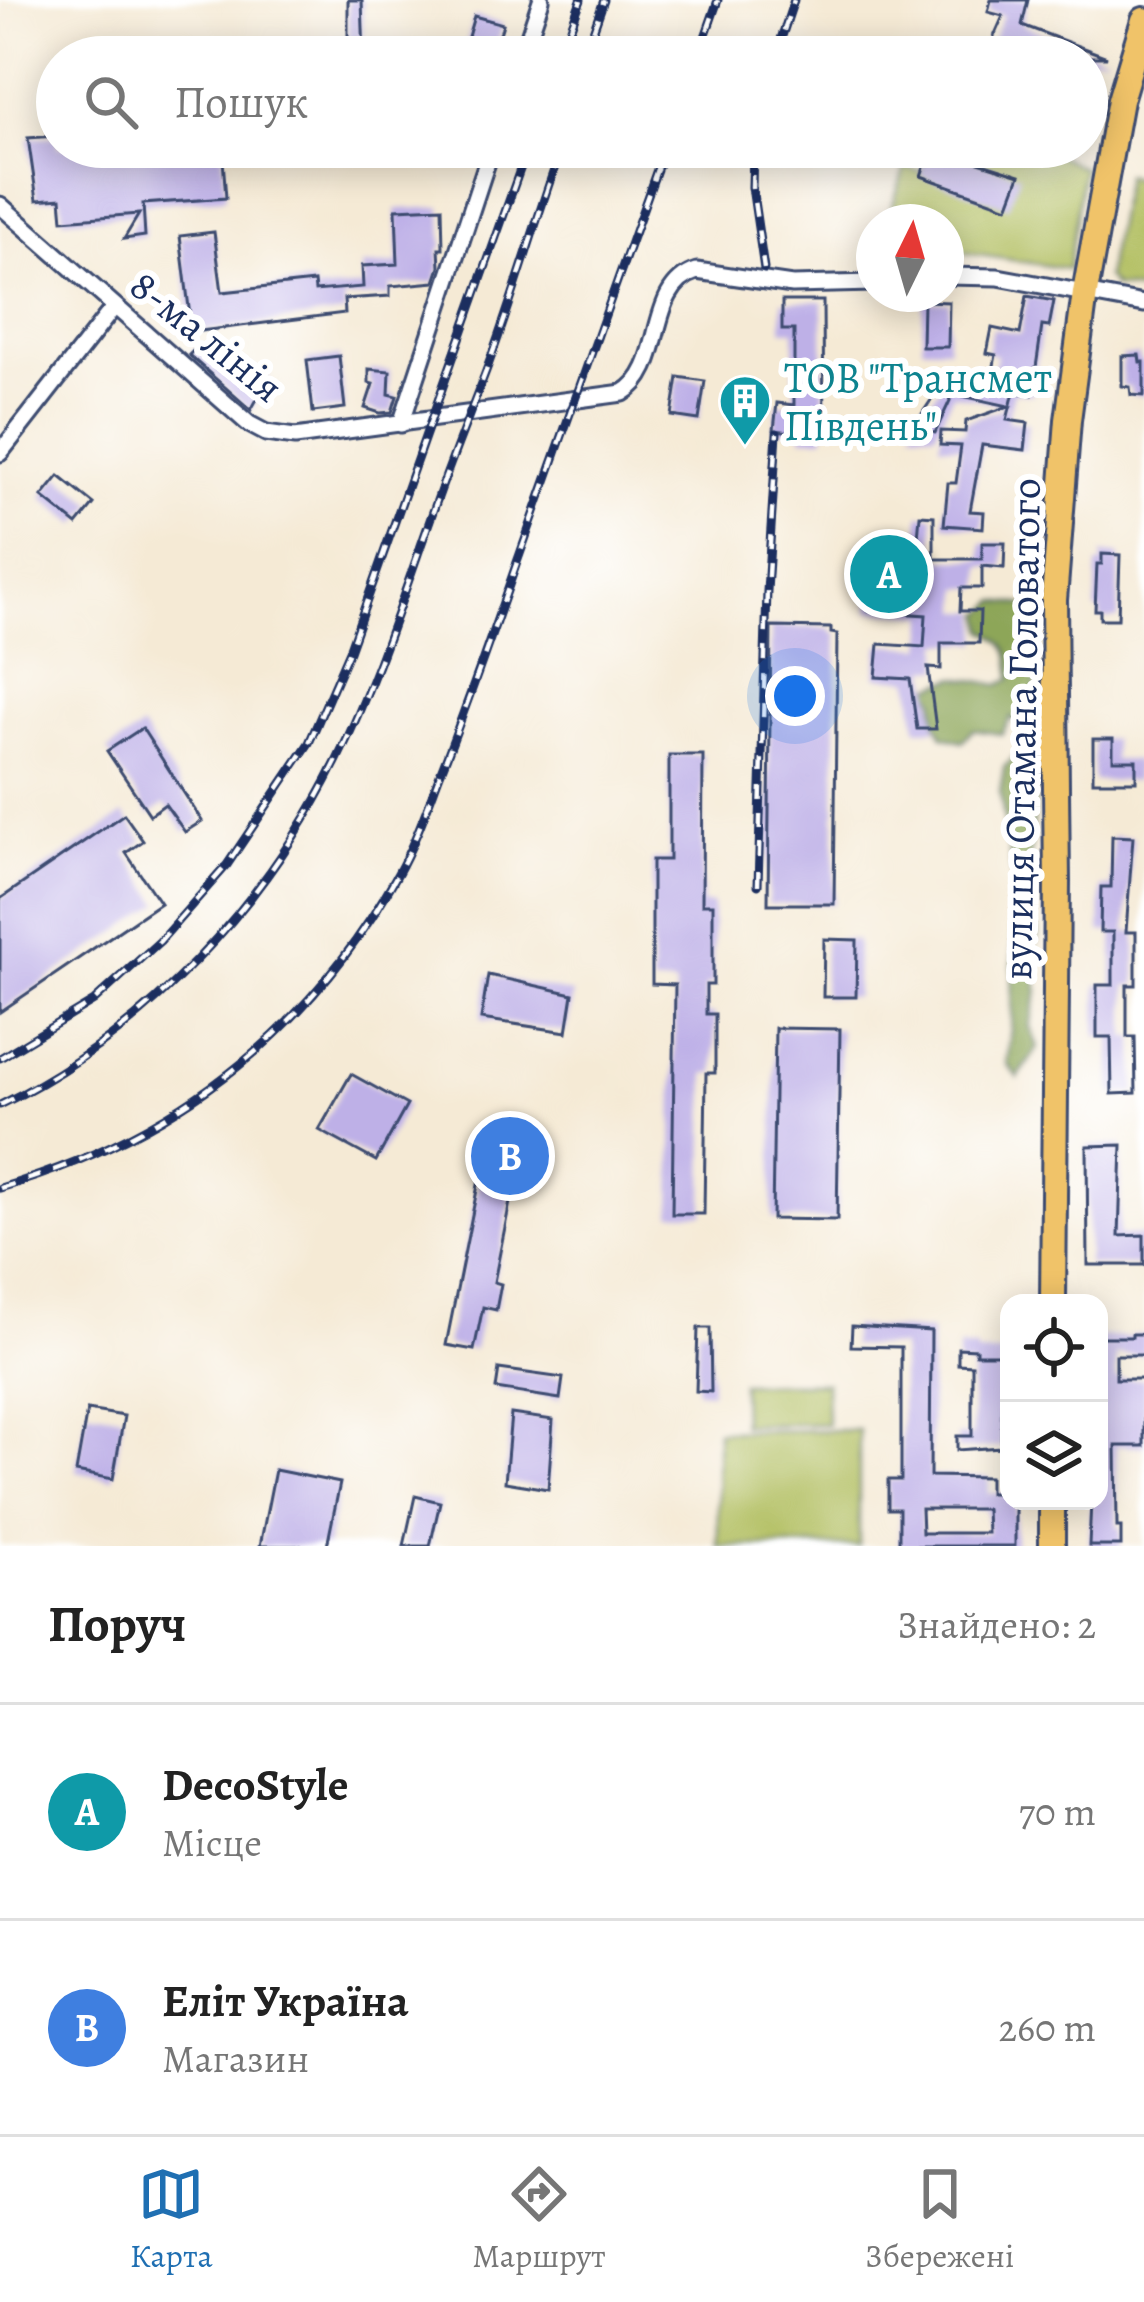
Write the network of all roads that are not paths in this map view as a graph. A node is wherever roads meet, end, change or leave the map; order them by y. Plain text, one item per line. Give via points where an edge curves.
1 (541, 0) edge
2 (1144, 20) edge
3 (529, 36) edge
4 (1108, 166) edge
5 (485, 168) edge
6 (1108, 168) edge
7 (0, 205) edge
8 (964, 275) edge
9 (856, 284) edge
10 (1085, 293) junction
11 (1144, 304) edge
12 (114, 307) junction
13 (401, 424) junction
14 (0, 454) edge
15 (1052, 1294) edge
16 (1052, 1510) edge
17 (1052, 1546) edge

1 - 3 street
2 - 4 main road, вулиця Отамана Головатого
5 - 13 street
6 - 10 main road, вулиця Отамана Головатого
7 - 12 street, 8-ма лінія
8 - 10 street
9 - 13 street, 8-ма лінія via 686,274 669,293 642,380 622,393
10 - 11 street
10 - 15 main road, вулиця Отамана Головатого via 1054,600
12 - 13 street, 8-ма лінія via 266,433
12 - 14 street
16 - 17 main road

